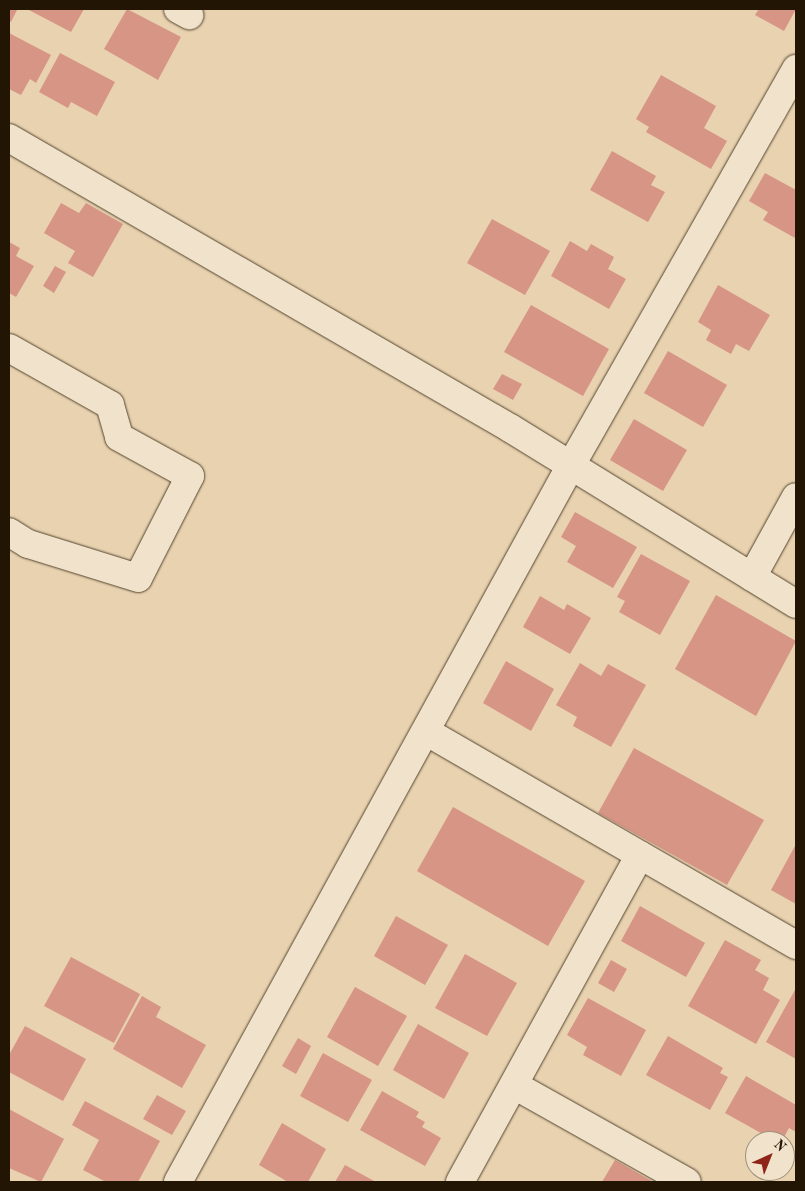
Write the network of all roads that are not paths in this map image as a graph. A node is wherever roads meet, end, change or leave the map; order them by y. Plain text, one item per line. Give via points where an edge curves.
1 (796, 69) edge
2 (9, 138) edge
3 (9, 348) edge
4 (570, 467) junction
5 (796, 497) edge
6 (9, 532) edge
7 (752, 576) junction
8 (796, 604) edge
9 (427, 732) junction
10 (640, 855) junction
11 (796, 946) edge
12 (514, 1085) junction
13 (178, 1182) edge
14 (460, 1182) edge
15 (687, 1182) edge

1 - 4 street
2 - 4 street
3 - 6 street via 110,405 120,437 190,476 138,578 28,544
4 - 7 street
4 - 9 street
5 - 7 street
7 - 8 street
9 - 10 street
9 - 13 street
10 - 11 street
10 - 12 street
12 - 14 street
12 - 15 street

